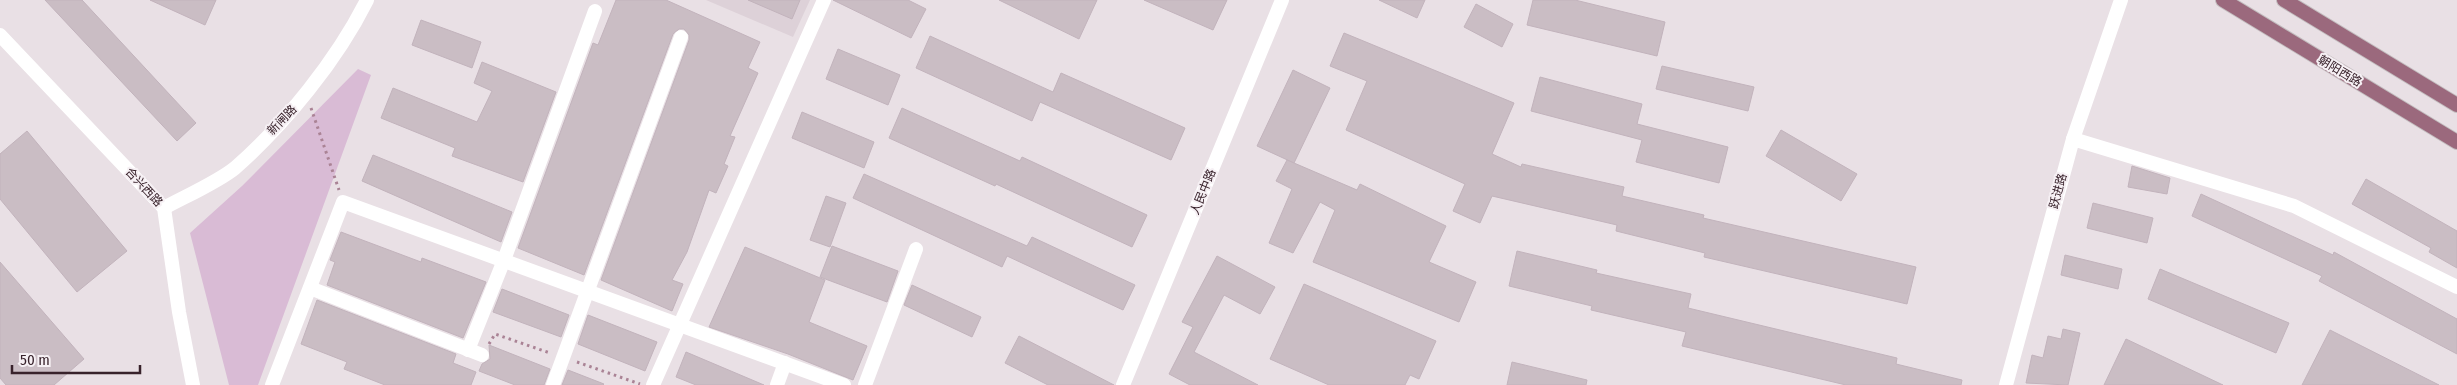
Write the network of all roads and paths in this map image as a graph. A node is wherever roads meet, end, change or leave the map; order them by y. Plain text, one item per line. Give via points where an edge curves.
1 (367, 0) edge
2 (824, 0) edge
3 (1282, 0) edge
4 (2121, 0) edge
5 (2223, 0) edge
6 (2284, 0) edge
7 (595, 11) dead end
8 (0, 35) edge
9 (681, 37) dead end
10 (306, 95) junction
11 (2457, 105) edge
12 (2073, 139) junction
13 (2457, 142) edge
14 (343, 202) junction
15 (164, 208) junction
16 (916, 249) dead end
17 (504, 260) junction
18 (2457, 287) edge
19 (310, 288) junction
20 (588, 290) junction
21 (681, 324) junction
22 (468, 350) junction
23 (482, 355) dead end
24 (785, 364) junction
25 (193, 385) edge
26 (272, 385) edge
27 (553, 385) edge
28 (653, 385) edge
29 (777, 385) edge
30 (844, 385) edge
31 (866, 385) edge
32 (1123, 385) edge
33 (2006, 385) edge

1 - 10 street, 新闸路 via 358,19
2 - 21 street
3 - 32 street, 人民中路
4 - 12 street, 跃进路
5 - 13 main road, 朝阳西路
6 - 11 main road
7 - 17 street
8 - 15 street, 合兴西路
9 - 20 street
10 - 14 path
10 - 15 street, 新闸路 via 233,169
12 - 18 street via 2294,206
12 - 33 street, 跃进路
14 - 17 street
14 - 19 street
15 - 25 street, 合兴西路
16 - 31 street
17 - 20 street
17 - 22 street
19 - 22 street
19 - 26 street
20 - 21 street
20 - 27 street
21 - 24 street
21 - 28 street
22 - 23 street
24 - 29 street
24 - 30 street

